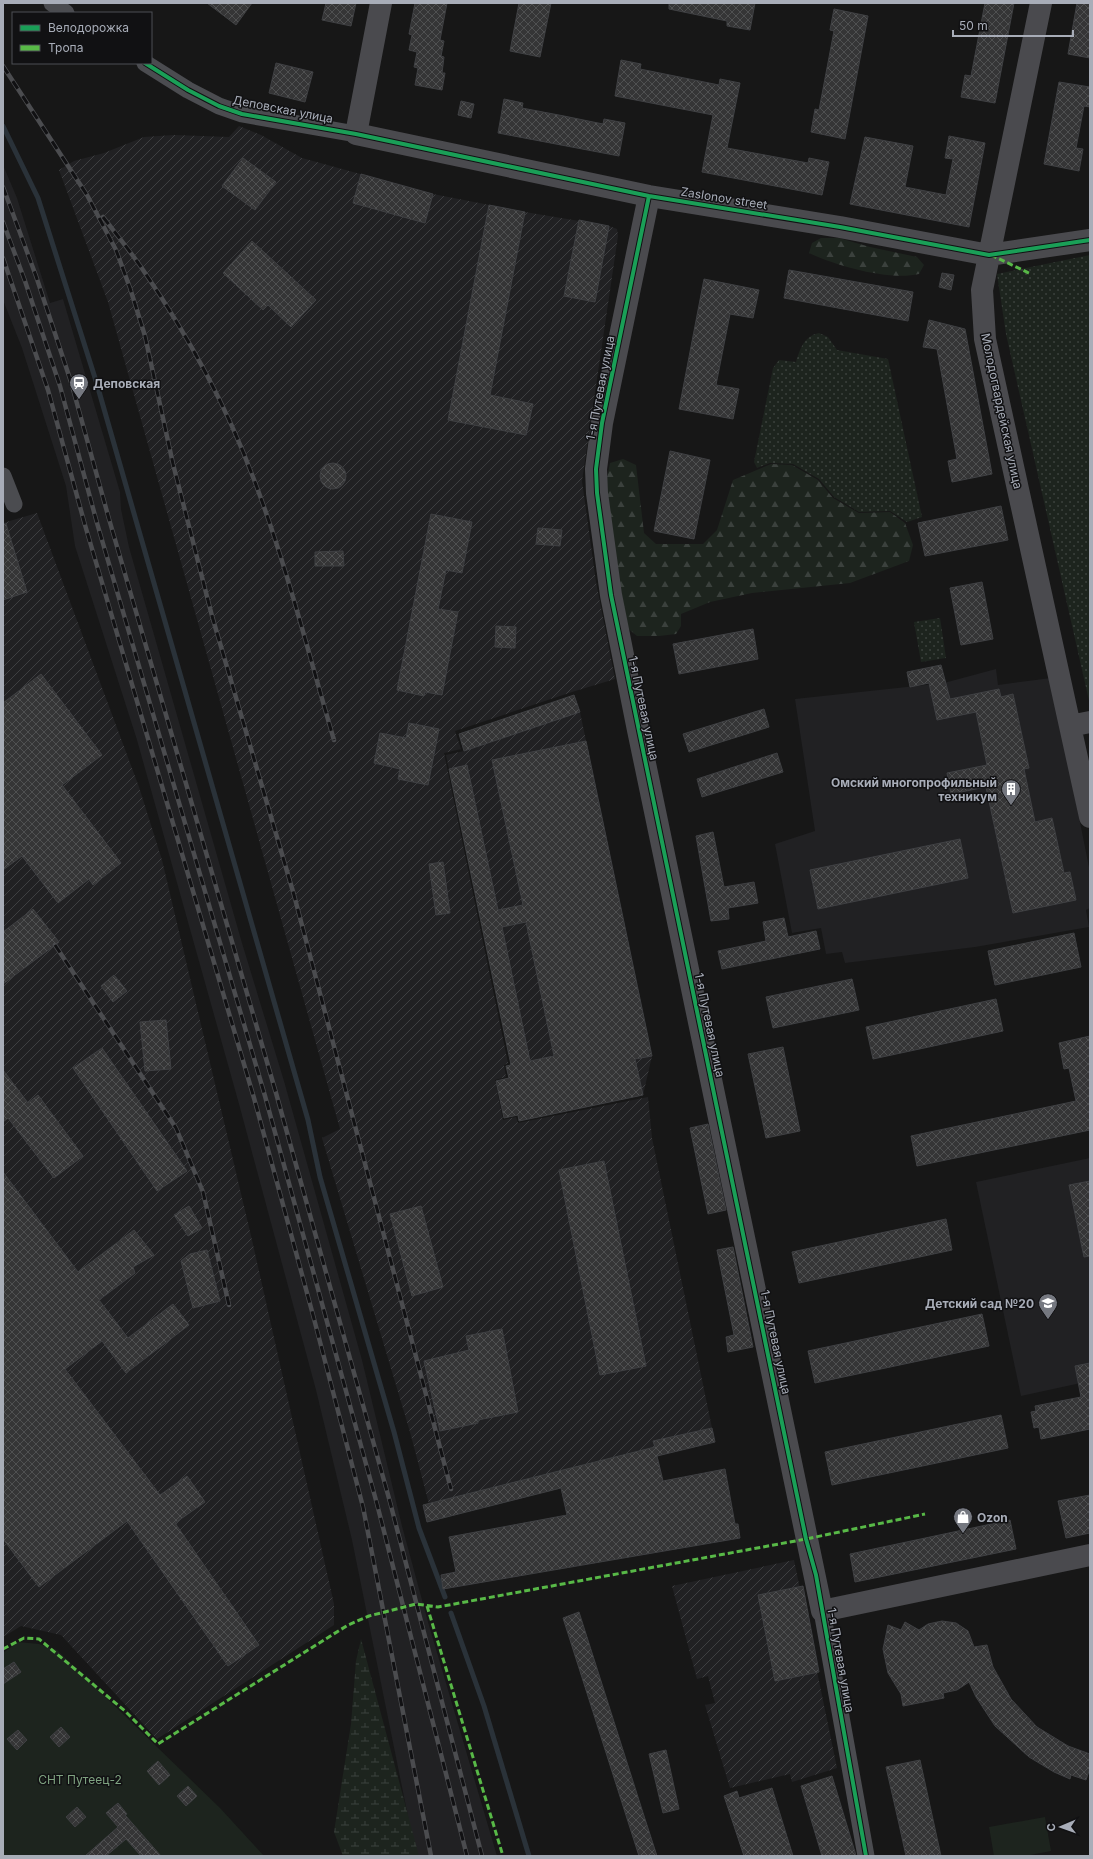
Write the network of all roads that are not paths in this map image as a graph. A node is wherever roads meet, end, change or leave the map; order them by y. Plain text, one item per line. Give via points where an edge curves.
1 (52, 3) edge
2 (381, 3) edge
3 (1041, 3) edge
4 (65, 12) edge
5 (147, 64) edge
6 (356, 134) junction
7 (649, 196) junction
8 (1090, 240) edge
9 (989, 254) junction
10 (3, 476) edge
11 (14, 504) dead end
12 (1080, 724) edge
13 (1090, 817) edge
14 (1090, 1555) edge
15 (822, 1611) junction
16 (866, 1856) edge

1 - 4 street
2 - 6 street
3 - 9 street, Молодогвардейская улица
5 - 6 street, Деповская улица via 188,90 219,106 242,114
6 - 7 street, Zaslonov street
7 - 9 street, Zaslonov street
7 - 15 street, 1-я Путевая улица via 601,429 596,469 598,499 611,596
8 - 9 street, Zaslonov street
9 - 12 street, Молодогвардейская улица via 982,290 985,339
10 - 11 street
12 - 13 street, Молодогвардейская улица
14 - 15 street
15 - 16 street, 1-я Путевая улица

